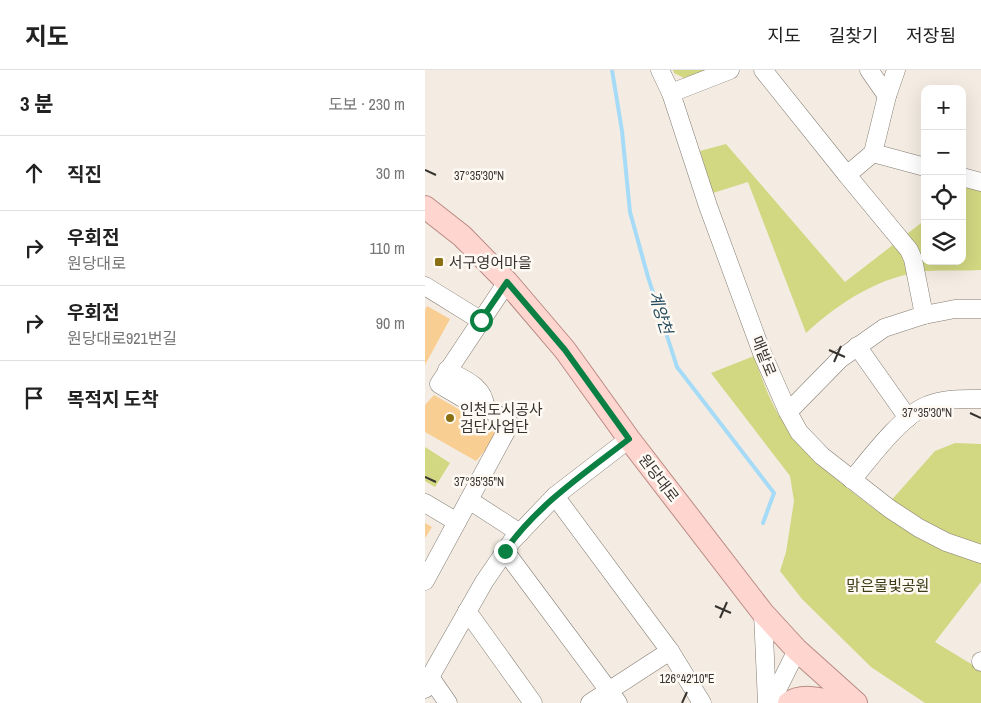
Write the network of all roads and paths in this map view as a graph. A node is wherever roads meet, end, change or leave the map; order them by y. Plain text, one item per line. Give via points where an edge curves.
1 (660, 70) edge
2 (730, 70) edge
3 (763, 70) edge
4 (869, 70) edge
5 (897, 70) edge
6 (671, 93) junction
7 (887, 96) junction
8 (873, 153) junction
9 (921, 166) edge
10 (847, 175) junction
11 (966, 178) edge
12 (981, 182) edge
13 (425, 208) edge
14 (507, 282) junction
15 (425, 286) edge
16 (981, 309) edge
17 (925, 315) junction
18 (481, 320) junction
19 (857, 346) junction
20 (981, 399) edge
21 (788, 412) junction
22 (908, 418) junction
23 (629, 439) junction
24 (852, 480) junction
25 (555, 496) junction
26 (469, 500) junction
27 (425, 503) edge
28 (457, 522) junction
29 (520, 533) junction
30 (505, 551) junction
31 (981, 554) edge
32 (425, 581) edge
33 (467, 611) junction
34 (763, 613) junction
35 (797, 650) junction
36 (670, 651) junction
37 (427, 683) edge
38 (614, 697) edge
39 (697, 701) edge
40 (448, 703) edge
41 (533, 703) edge
42 (590, 703) edge
43 (767, 703) edge
44 (773, 703) edge
45 (789, 703) edge
46 (840, 703) edge
47 (856, 703) edge

1 - 6 street, 매밭로
2 - 6 street
3 - 10 street
4 - 7 street
5 - 7 street
6 - 21 street, 매밭로 via 707,206 762,353
7 - 8 street
8 - 9 street
8 - 10 street
10 - 17 street via 909,250
11 - 12 street
13 - 14 main road, 원당대로 via 462,236
14 - 18 street
14 - 23 main road, 원당대로 via 565,350
15 - 18 street
16 - 17 street
17 - 19 street via 884,328
18 - 26 street via 443,377 471,403 485,406 510,424
19 - 21 street
19 - 22 street
20 - 22 street via 955,399 927,405
21 - 24 street, 매밭로 via 799,432
22 - 24 street
23 - 25 street
23 - 34 main road, 원당대로
24 - 31 street, 매밭로 via 919,528
25 - 29 street
25 - 36 street
26 - 28 street
26 - 29 street
27 - 28 street
28 - 32 street
29 - 30 street
30 - 33 street
30 - 38 street
33 - 37 street
33 - 41 street
34 - 35 main road, 원당대로
34 - 43 street
35 - 44 street
35 - 47 main road, 원당대로
36 - 38 street
36 - 39 street
37 - 40 street
38 - 42 street
45 - 46 main road via 793,699 812,698

